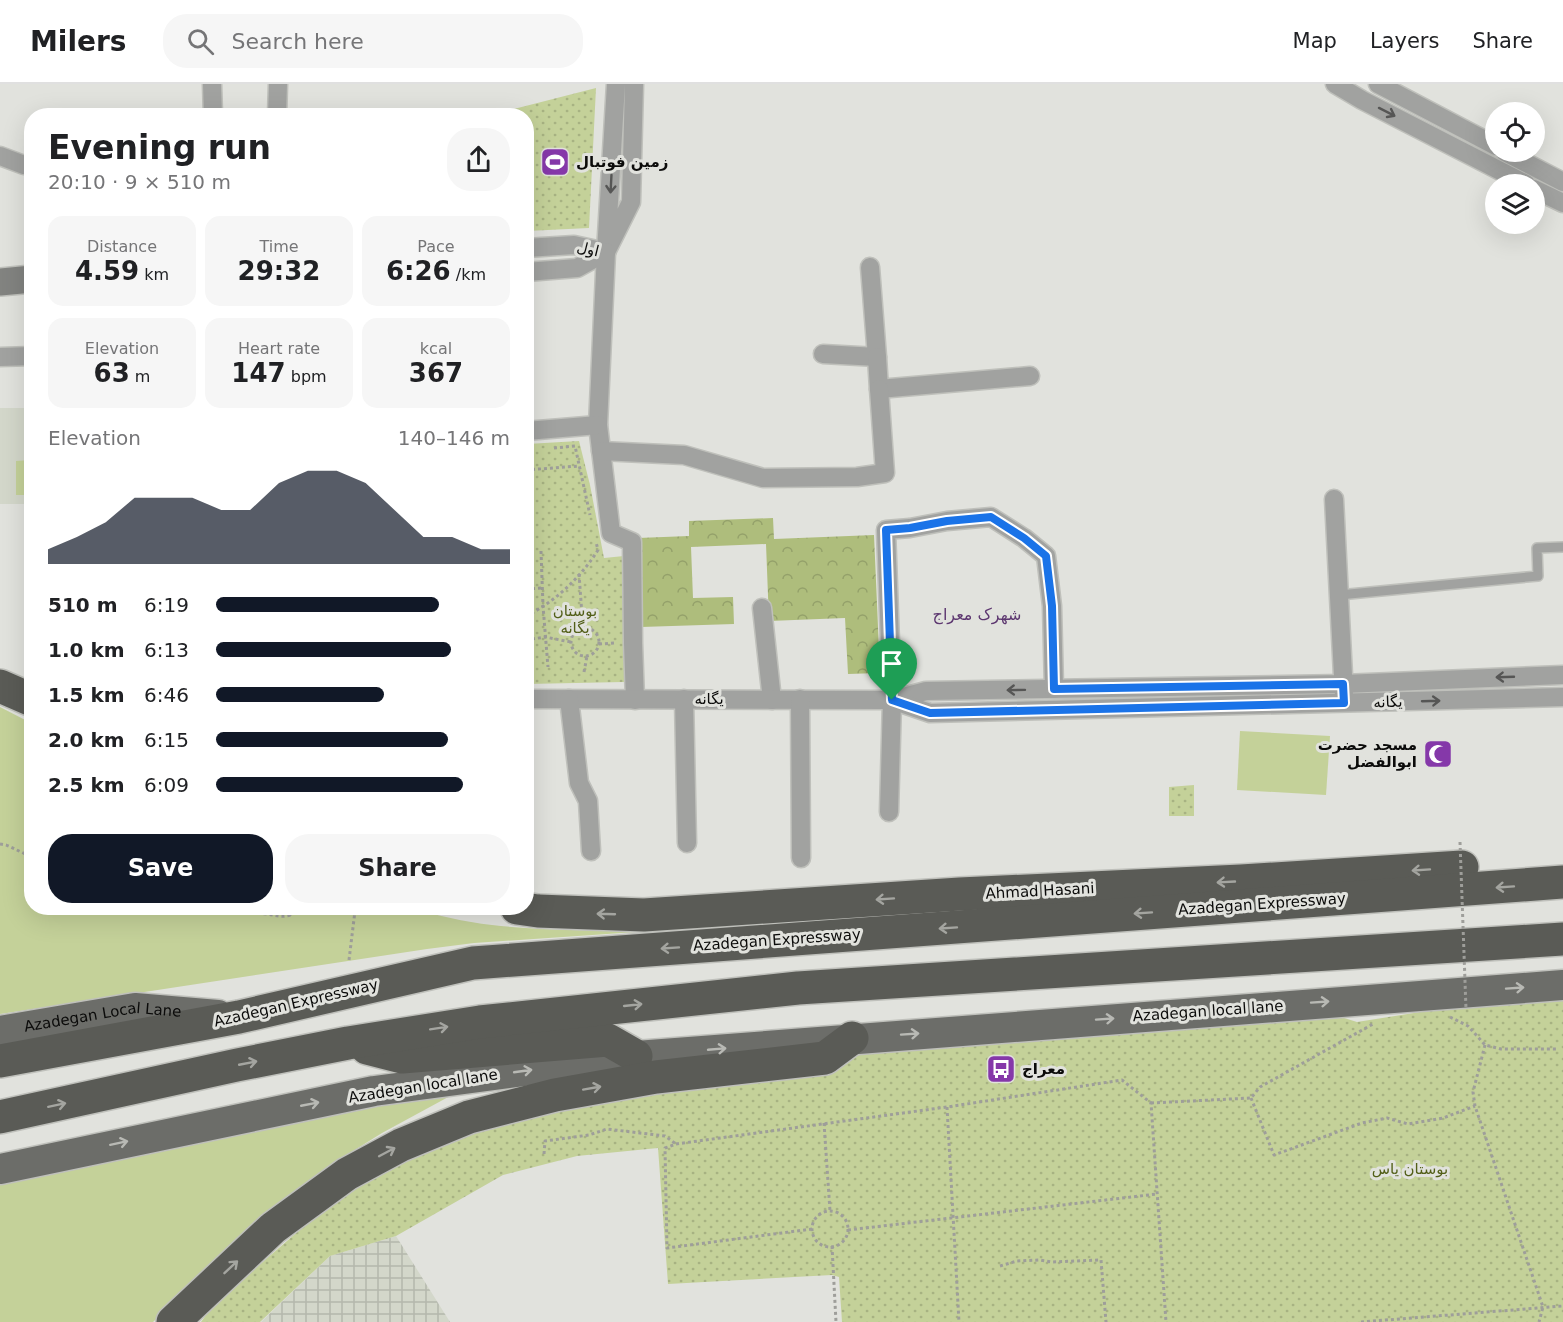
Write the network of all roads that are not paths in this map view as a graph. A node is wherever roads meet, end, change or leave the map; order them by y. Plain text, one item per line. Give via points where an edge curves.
1 (213, 84) edge
2 (278, 84) edge
3 (616, 84) edge
4 (1335, 84) edge
5 (1378, 84) edge
6 (636, 88) edge
7 (213, 108) edge
8 (278, 108) edge
9 (1485, 140) edge
10 (0, 156) edge
11 (1524, 162) edge
12 (24, 165) edge
13 (1506, 174) edge
14 (1563, 182) edge
15 (1545, 194) edge
16 (1563, 203) edge
17 (534, 248) edge
18 (606, 252) junction
19 (870, 267) dead end
20 (534, 271) edge
21 (24, 280) edge
22 (0, 282) edge
23 (823, 354) dead end
24 (24, 356) edge
25 (0, 357) edge
26 (877, 357) junction
27 (1030, 376) dead end
28 (879, 389) junction
29 (598, 424) junction
30 (534, 430) edge
31 (601, 451) junction
32 (1334, 499) dead end
33 (1563, 547) edge
34 (1339, 595) junction
35 (762, 608) dead end
36 (1563, 675) edge
37 (1343, 684) junction
38 (0, 686) edge
39 (1054, 689) junction
40 (24, 696) edge
41 (1563, 697) edge
42 (534, 699) edge
43 (569, 699) junction
44 (635, 699) junction
45 (684, 699) junction
46 (772, 699) junction
47 (800, 699) junction
48 (892, 700) junction
49 (1344, 703) junction
50 (888, 812) dead end
51 (687, 843) dead end
52 (591, 851) dead end
53 (801, 858) dead end
54 (1563, 860) edge
55 (1563, 882) edge
56 (534, 911) edge
57 (1563, 939) edge
58 (1563, 984) edge
59 (239, 1017) junction
60 (0, 1031) edge
61 (852, 1038) junction
62 (348, 1043) junction
63 (636, 1056) junction
64 (0, 1061) edge
65 (0, 1117) edge
66 (0, 1169) edge
67 (185, 1315) edge

1 - 7 street
2 - 8 street
3 -> 18 street
4 -> 13 street
5 - 9 street
6 - 18 street via 631,202
10 - 12 street
11 - 14 street
15 - 16 street
17 - 18 street, اول via 574,245
18 - 20 street, اول via 578,268
18 - 29 street
19 - 26 street
21 - 22 street
23 - 26 street
24 - 25 street
26 - 28 street
27 - 28 street
28 - 31 street via 885,473 763,478 684,455
29 - 30 street
29 - 31 street
31 - 44 street via 611,533 632,542
32 - 34 street
33 - 34 lane via 1537,548 1538,576
34 - 37 street
35 - 46 street
36 -> 37 street, یگانه
37 - 39 street, یگانه
37 - 49 street
38 - 40 highway
39 -> 48 street, یگانه via 926,691
39 - 48 street via 1046,556 991,517 886,530
49 -> 41 street, یگانه
42 - 43 street, یگانه
43 - 44 street, یگانه
43 - 52 street via 579,783 588,801
44 - 45 street, یگانه
45 - 46 street, یگانه
45 - 51 street
46 - 47 street, یگانه
47 - 48 street, یگانه
47 - 53 street
48 - 49 street, یگانه via 930,713
48 - 50 street
54 -> 56 highway, Ahmad Hasani via 644,915
55 -> 59 highway, Azadegan Expressway via 473,963
62 -> 57 highway via 480,1022 798,988
61 -> 58 main road, Azadegan local lane
59 - 60 main road, Azadegan Local Lane via 135,1008
59 - 64 highway, Azadegan Expressway
63 -> 61 main road, Azadegan local lane
67 -> 61 highway via 273,1228 346,1174 400,1145 469,1118 555,1095 656,1077 825,1058
62 - 63 highway via 402,1057 608,1040
65 -> 62 highway
66 -> 63 main road, Azadegan local lane via 374,1091

